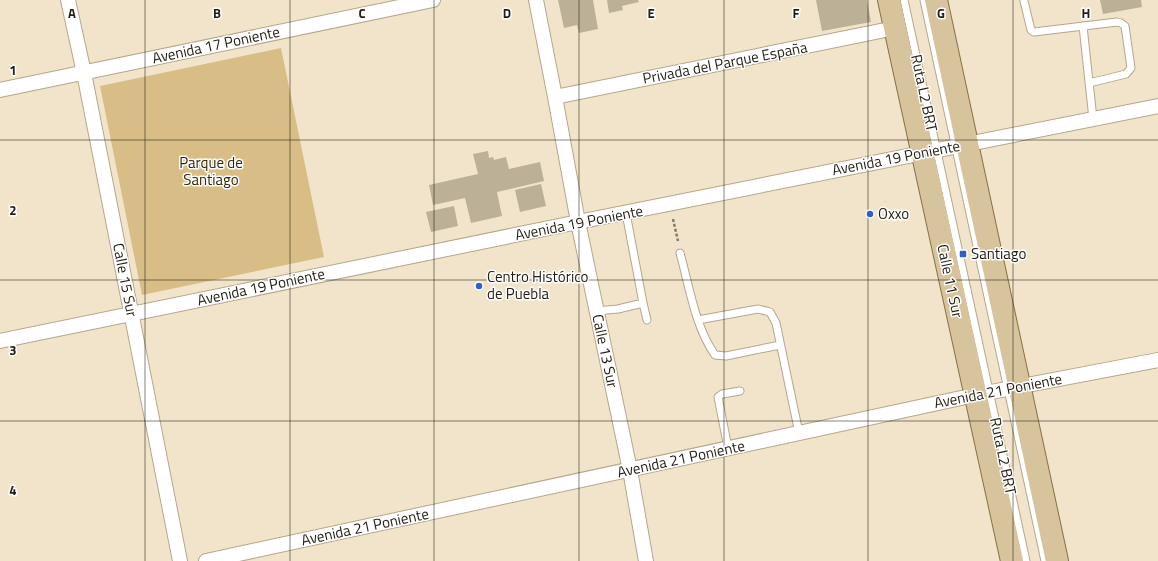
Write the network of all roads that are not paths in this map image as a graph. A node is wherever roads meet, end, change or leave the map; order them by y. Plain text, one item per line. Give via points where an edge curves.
1 (68, 0) edge
2 (433, 0) edge
3 (536, 0) edge
4 (889, 0) edge
5 (904, 0) edge
6 (924, 0) edge
7 (936, 0) edge
8 (1024, 1) edge
9 (1083, 26) junction
10 (896, 28) junction
11 (84, 73) junction
12 (1088, 83) junction
13 (0, 90) edge
14 (555, 97) junction
15 (1158, 106) edge
16 (1093, 119) junction
17 (962, 145) junction
18 (929, 152) junction
19 (626, 213) junction
20 (578, 222) junction
21 (680, 253) dead end
22 (643, 303) junction
23 (596, 311) junction
24 (132, 314) junction
25 (647, 320) dead end
26 (698, 320) junction
27 (0, 341) edge
28 (780, 345) junction
29 (1158, 360) edge
30 (1014, 388) junction
31 (740, 391) dead end
32 (982, 394) junction
33 (799, 433) junction
34 (728, 448) junction
35 (630, 470) junction
36 (180, 561) edge
37 (206, 561) edge
38 (646, 561) edge
39 (1012, 561) edge
40 (1026, 561) edge
41 (1045, 561) edge
42 (1057, 561) edge

1 - 11 street, Calle 15 Sur
2 - 11 street, Avenida 17 Poniente
3 - 14 street, Calle 13 Sur
4 - 10 main road, Calle 11 Sur
5 - 18 lane, Ruta L2 BRT
6 - 17 lane, Ruta L2 BRT
7 - 17 main road
8 - 9 lane via 1031,30 1034,32
9 - 12 lane
9 - 12 lane via 1121,22 1125,26 1131,68 1126,74
10 - 14 street, Privada del Parque España
10 - 18 main road, Calle 11 Sur
11 - 13 street, Avenida 17 Poniente
11 - 24 street, Calle 15 Sur
12 - 16 lane
14 - 20 street, Calle 13 Sur
15 - 16 street, Avenida 19 Poniente
16 - 17 street, Avenida 19 Poniente
17 - 18 street, Avenida 19 Poniente
17 - 30 main road
18 - 19 street, Avenida 19 Poniente
18 - 32 main road, Calle 11 Sur
19 - 20 street, Avenida 19 Poniente
19 - 22 lane
20 - 23 street, Calle 13 Sur
20 - 24 street, Avenida 19 Poniente
21 - 26 lane
22 - 23 lane
22 - 25 lane
23 - 35 street, Calle 13 Sur
24 - 27 street, Avenida 19 Poniente
24 - 36 street, Calle 15 Sur
26 - 28 lane via 708,346 715,355 726,356
26 - 28 lane via 758,310 770,312 776,323
28 - 33 lane
29 - 30 street, Avenida 21 Poniente
30 - 32 street, Avenida 21 Poniente
30 - 41 lane, Ruta L2 BRT
30 - 42 main road
31 - 34 lane via 718,397
32 - 33 street, Avenida 21 Poniente
32 - 39 main road, Calle 11 Sur
32 - 40 lane, Ruta L2 BRT
33 - 34 street, Avenida 21 Poniente
34 - 35 street, Avenida 21 Poniente
35 - 37 street, Avenida 21 Poniente
35 - 38 street, Calle 13 Sur

